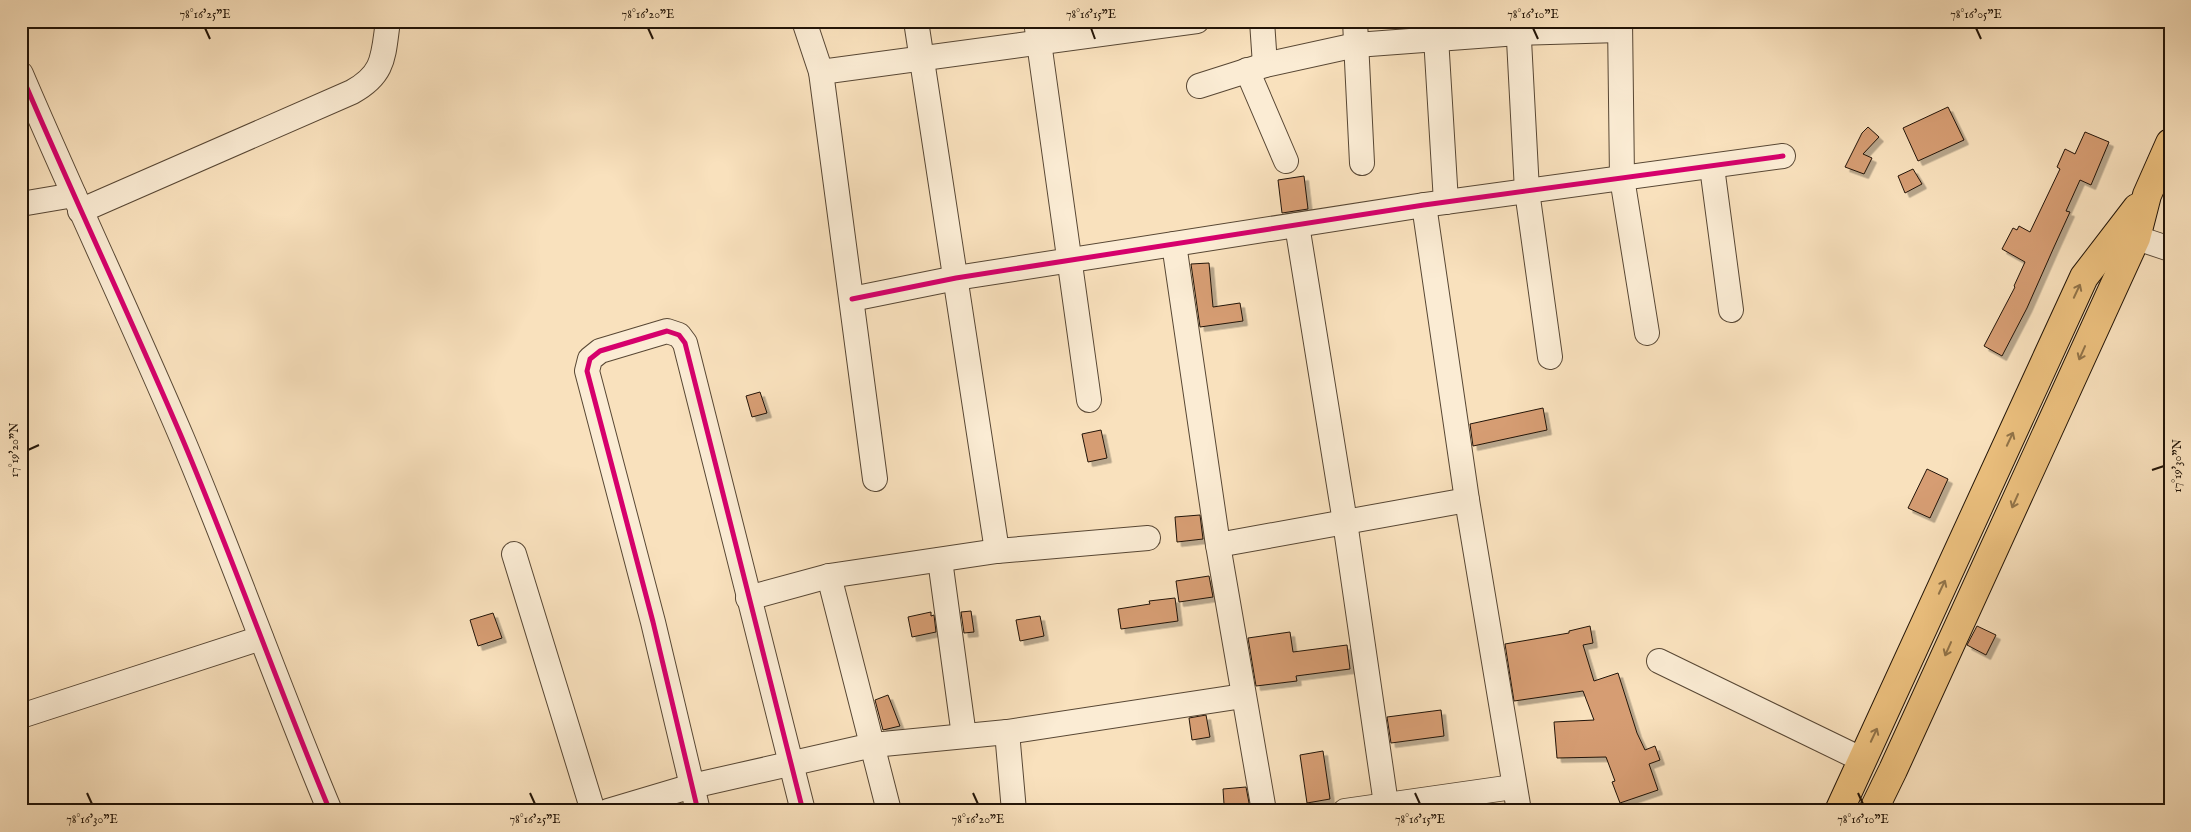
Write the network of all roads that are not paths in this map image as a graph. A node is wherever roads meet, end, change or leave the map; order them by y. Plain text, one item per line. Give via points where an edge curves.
1 (388, 21) edge
2 (804, 21) edge
3 (916, 21) edge
4 (1197, 21) edge
5 (1262, 21) edge
6 (1355, 21) edge
7 (1172, 22) edge
8 (1620, 26) edge
9 (1518, 27) edge
10 (1435, 30) edge
11 (1037, 32) edge
12 (1356, 45) junction
13 (921, 58) junction
14 (1256, 68) junction
15 (821, 72) junction
16 (22, 77) edge
17 (1199, 86) dead end
18 (2170, 143) edge
19 (1783, 156) dead end
20 (1286, 161) dead end
21 (1362, 162) dead end
22 (1712, 167) junction
23 (1622, 178) junction
24 (1527, 191) junction
25 (77, 203) junction
26 (1435, 203) junction
27 (21, 204) edge
28 (1297, 225) junction
29 (2127, 235) junction
30 (1174, 244) junction
31 (2170, 249) edge
32 (1069, 260) junction
33 (956, 278) junction
34 (852, 299) junction
35 (1731, 310) dead end
36 (1648, 333) dead end
37 (1550, 357) dead end
38 (1089, 400) dead end
39 (876, 479) dead end
40 (1467, 500) junction
41 (1345, 522) junction
42 (1148, 538) dead end
43 (1218, 545) junction
44 (997, 551) junction
45 (514, 554) dead end
46 (940, 560) junction
47 (830, 576) junction
48 (748, 598) junction
49 (261, 638) junction
50 (1659, 661) dead end
51 (1243, 696) junction
52 (21, 716) edge
53 (1007, 732) junction
54 (964, 736) junction
55 (873, 745) junction
56 (1863, 760) junction
57 (791, 763) junction
58 (692, 786) junction
59 (1514, 787) junction
60 (1387, 808) edge
61 (330, 811) edge
62 (593, 811) edge
63 (608, 811) edge
64 (698, 811) edge
65 (803, 811) edge
66 (889, 811) edge
67 (1014, 811) edge
68 (1264, 811) edge
69 (1344, 811) edge
70 (1519, 811) edge
71 (1840, 811) edge
72 (1873, 811) edge

1 - 25 street via 383,58 368,83
2 - 15 street
3 - 13 street
4 - 7 street
5 - 14 street
6 - 12 street
7 - 11 street
8 - 9 street
8 - 23 street
9 - 10 street
9 - 24 street
10 - 12 street
10 - 26 street
11 - 13 street
11 - 32 street
12 - 14 street
12 - 21 street
13 - 15 street
13 - 33 street
14 - 17 street
14 - 20 street
15 - 34 street
16 - 25 street
18 - 29 highway
19 - 22 street
22 - 23 street
22 - 35 street
23 - 24 street
23 - 36 street
24 - 26 street
24 - 37 street
25 - 27 street
25 - 49 street via 182,437
26 - 28 street
26 - 40 street
28 - 30 street
28 - 41 street
29 - 31 street
56 -> 29 highway via 2084,277
29 -> 72 highway
30 - 32 street
30 - 43 street
32 - 33 street
32 - 38 street
33 - 34 street
33 - 44 street
34 - 39 street
40 - 41 street
40 - 59 street
41 - 43 street
41 - 60 street
42 - 44 street
43 - 51 street
44 - 46 street
45 - 62 street
46 - 47 street
46 - 54 street
47 - 48 street
47 - 55 street
48 - 57 street
48 - 58 street via 685,343 679,335 667,331 600,352 590,359 587,371
49 - 52 street
49 - 61 street
50 - 56 street
51 - 53 street
51 - 68 street
53 - 54 street
53 - 67 street
54 - 55 street
55 - 57 street
55 - 66 street
56 - 71 highway
57 - 58 street
57 - 65 street
58 - 63 street
58 - 64 street
59 - 60 street
59 - 70 street
60 - 69 street

